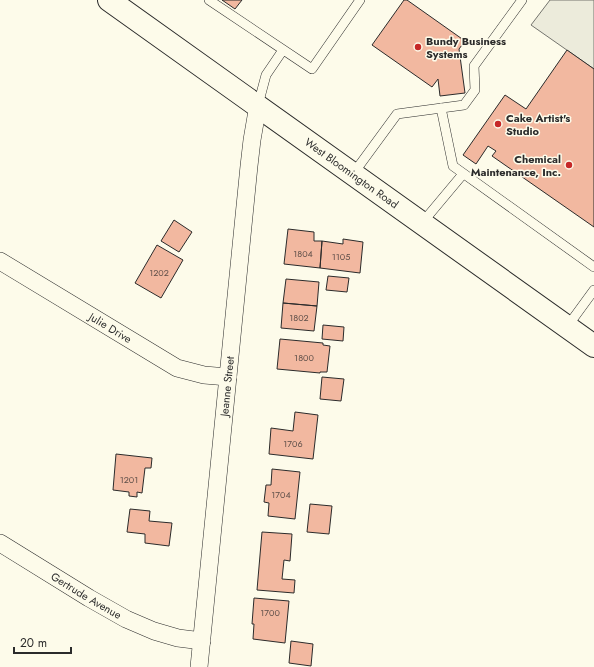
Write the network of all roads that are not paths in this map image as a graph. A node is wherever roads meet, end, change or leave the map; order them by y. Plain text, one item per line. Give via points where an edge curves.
1 (109, 0) edge
2 (209, 0) edge
3 (360, 0) edge
4 (522, 0) edge
5 (283, 50) junction
6 (258, 105) junction
7 (441, 108) junction
8 (353, 174) junction
9 (463, 174) junction
10 (422, 223) junction
11 (0, 261) edge
12 (594, 267) edge
13 (594, 290) edge
14 (567, 327) junction
15 (594, 346) edge
16 (228, 377) junction
17 (0, 543) edge
18 (202, 641) junction
19 (199, 667) edge

1 - 6 main road, West Bloomington Road
2 - 5 lane
3 - 5 lane via 312,70
4 - 7 lane via 474,66 475,90 464,105
5 - 6 lane via 266,75
6 - 8 main road, West Bloomington Road
6 - 16 street, Jeanne Street via 252,140
7 - 8 lane via 397,114
7 - 9 lane via 452,166
8 - 10 main road, West Bloomington Road
9 - 10 lane
9 - 12 lane
10 - 14 main road, West Bloomington Road
11 - 16 street, Julie Drive via 177,368 204,375
13 - 14 lane
14 - 15 main road, West Bloomington Road
16 - 18 street, Jeanne Street
17 - 18 street, Gertrude Avenue via 126,619 178,638
18 - 19 street, Jeanne Street

